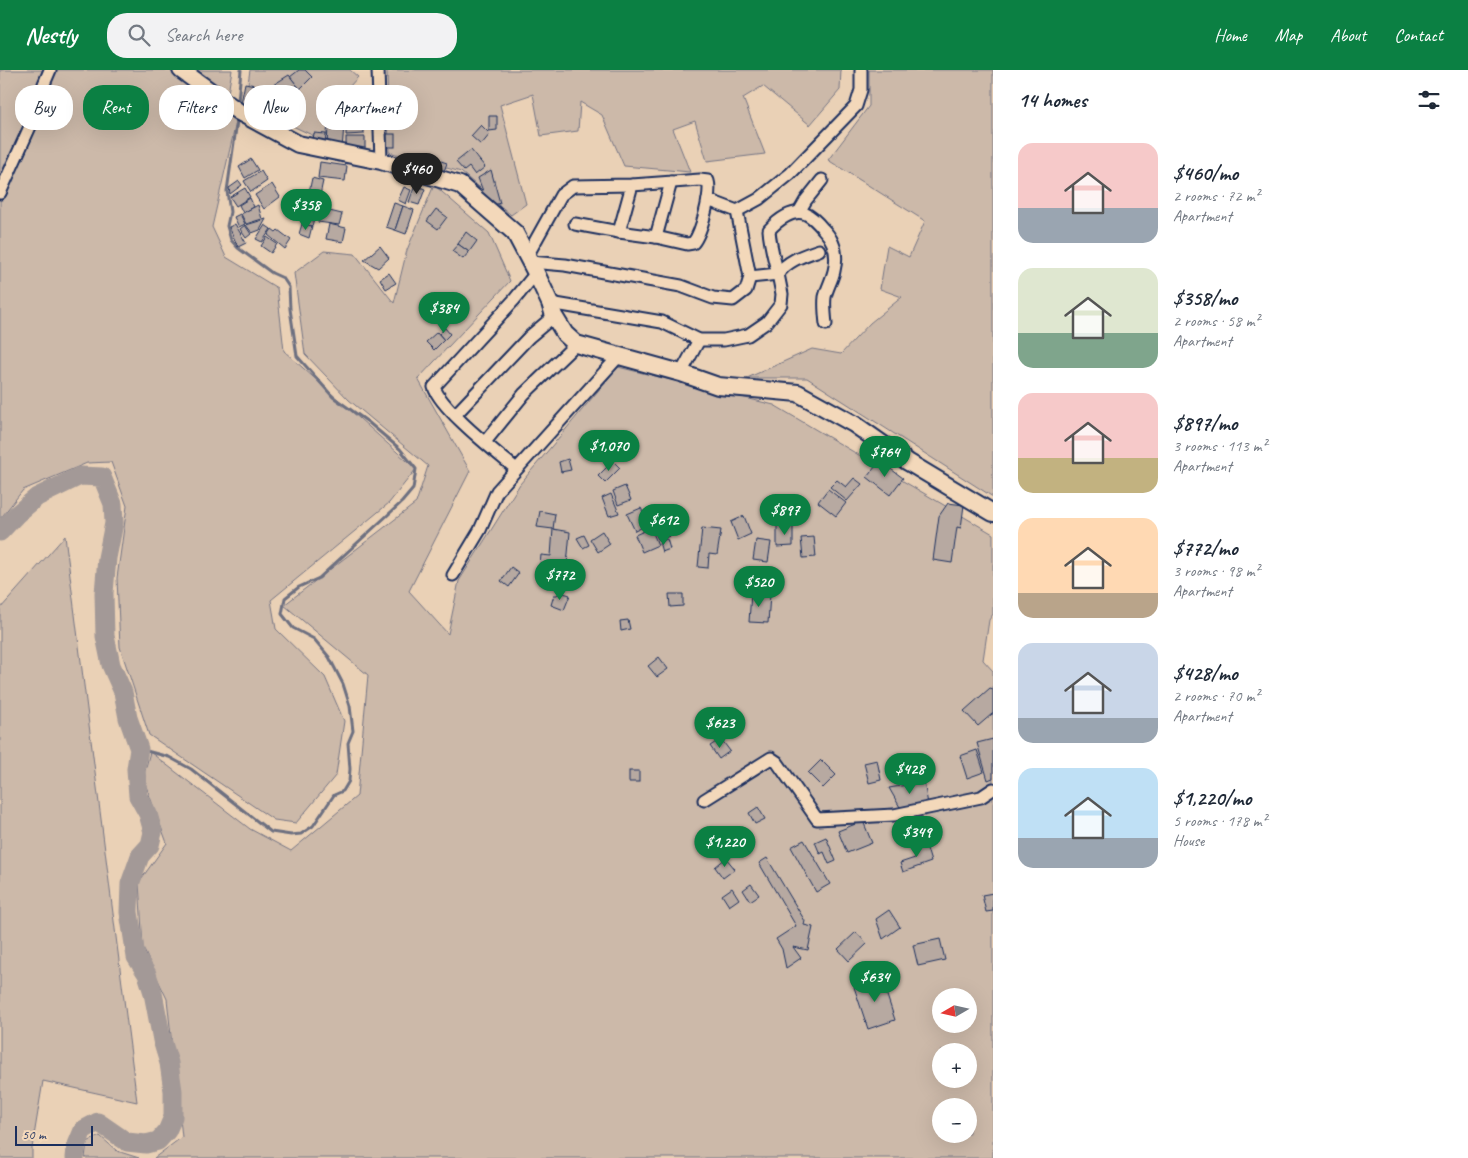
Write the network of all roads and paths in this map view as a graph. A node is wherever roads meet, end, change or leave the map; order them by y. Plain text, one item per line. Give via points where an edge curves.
1 (50, 70) edge
2 (181, 70) edge
3 (378, 70) edge
4 (861, 70) edge
5 (381, 161) junction
6 (822, 180) dead end
7 (671, 182) junction
8 (632, 185) junction
9 (0, 193) edge
10 (708, 200) junction
11 (738, 211) junction
12 (799, 212) junction
13 (575, 224) dead end
14 (618, 232) junction
15 (656, 237) junction
16 (819, 250) dead end
17 (531, 263) junction
18 (778, 274) junction
19 (750, 278) junction
20 (552, 309) junction
21 (826, 324) dead end
22 (699, 340) junction
23 (576, 344) junction
24 (619, 356) junction
25 (681, 373) junction
26 (455, 415) junction
27 (485, 442) junction
28 (516, 469) junction
29 (993, 513) edge
30 (452, 575) dead end
31 (993, 789) edge
32 (704, 800) dead end

1 - 9 street via 33,120
2 - 5 street via 238,112 298,144
3 - 5 street
4 - 11 street via 861,90 856,106 790,174
5 - 17 street via 460,185 515,233
6 - 12 street
7 - 8 street
7 - 10 street via 708,181
7 - 15 street
8 - 14 street
8 - 17 street via 574,186 561,195
10 - 11 street
10 - 15 street via 699,234 693,243
11 - 19 street
12 - 18 street via 776,222 770,230
12 - 21 street via 816,220 835,245 834,272 825,299
13 - 14 street
14 - 15 street
16 - 18 street via 783,267
17 - 19 street via 565,265 671,284 713,298 732,300 746,290
17 - 20 street
17 - 26 street via 514,300 434,387
18 - 19 street
18 - 22 street via 781,304 767,322 748,334 724,340
20 - 22 street via 662,322
20 - 23 street via 565,334
20 - 26 street
22 - 25 street
23 - 24 street
23 - 27 street via 524,394
24 - 25 street
24 - 28 street
25 - 29 street via 718,386 798,393 854,424 908,462
26 - 27 street
27 - 28 street
28 - 30 street via 497,491 480,530
31 - 32 street via 981,797 894,815 817,819 771,758

